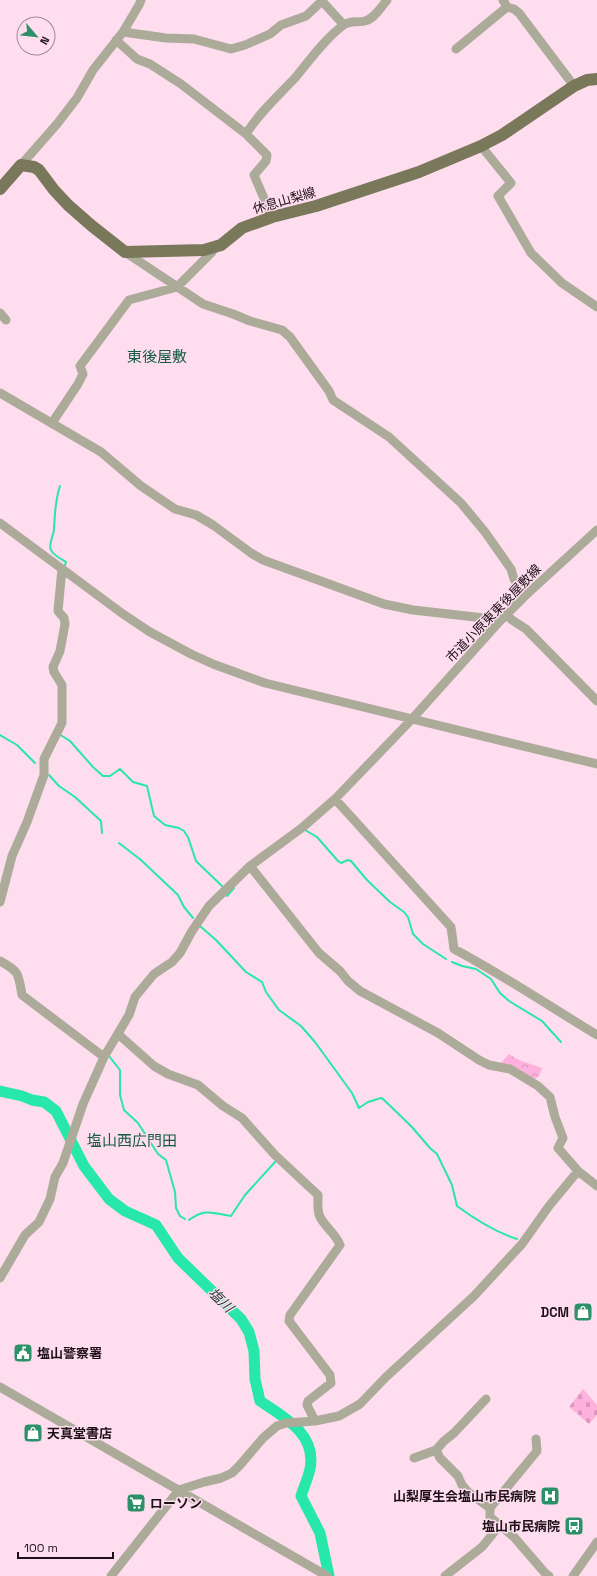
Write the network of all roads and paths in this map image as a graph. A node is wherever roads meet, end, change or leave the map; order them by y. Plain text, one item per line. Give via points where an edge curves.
1 (141, 0) edge
2 (321, 0) edge
3 (387, 0) edge
4 (505, 4) edge
5 (343, 24) junction
6 (123, 32) junction
7 (116, 40) junction
8 (456, 49) dead end
9 (597, 79) edge
10 (574, 86) junction
11 (246, 134) junction
12 (481, 146) junction
13 (22, 165) junction
14 (0, 188) edge
15 (272, 217) junction
16 (215, 246) junction
17 (126, 252) junction
18 (177, 287) junction
19 (597, 307) edge
20 (0, 394) edge
21 (52, 422) junction
22 (0, 522) edge
23 (597, 530) edge
24 (62, 569) junction
25 (526, 595) junction
26 (507, 615) junction
27 (499, 622) junction
28 (597, 701) edge
29 (412, 719) junction
30 (597, 764) edge
31 (335, 799) junction
32 (252, 868) junction
33 (0, 902) edge
34 (0, 961) edge
35 (118, 1034) junction
36 (597, 1035) edge
37 (104, 1057) junction
38 (578, 1171) junction
39 (597, 1186) edge
40 (0, 1278) edge
41 (0, 1387) edge
42 (486, 1399) dead end
43 (315, 1421) junction
44 (536, 1439) dead end
45 (436, 1450) junction
46 (414, 1458) dead end
47 (179, 1490) junction
48 (490, 1508) junction
49 (500, 1525) junction
50 (597, 1542) edge
51 (323, 1575) edge
52 (111, 1576) edge
53 (445, 1576) edge
54 (549, 1576) edge
55 (574, 1576) edge

1 - 6 street
2 - 5 street
2 - 6 street via 306,16 231,49 194,39
3 - 5 street via 370,19
4 - 8 street
4 - 10 street via 519,13
5 - 11 street via 253,122
6 - 7 street
7 - 11 street via 137,59 150,64 180,84
7 - 13 street via 93,70 77,98
9 - 10 main road, 休息山梨線
10 - 12 main road, 休息山梨線 via 502,135
11 - 15 street via 267,155 254,175
12 - 15 main road, 休息山梨線 via 419,172 316,206
12 - 19 street via 511,183 498,196 531,253 562,283
13 - 14 main road
13 - 17 main road via 40,170 68,205
15 - 16 main road, 休息山梨線 via 242,228 221,245
16 - 17 main road, 休息山梨線 via 204,250
16 - 18 street
17 - 18 street
18 - 21 street via 129,300 80,366 83,374 78,384
18 - 25 street via 203,304 282,330 290,337 333,400 389,437 461,503 485,532
20 - 21 street
21 - 27 street via 101,452 141,486 175,509 214,524 263,560 384,604 493,619
22 - 24 street
23 - 25 street, 市道小原東東後屋敷線
24 - 29 street via 134,622 213,664 265,682
24 - 33 street via 58,611 65,624 60,651 53,667 62,685 62,723 44,758 44,775 12,856
25 - 26 street, 市道小原東東後屋敷線
26 - 27 street, 市道小原東東後屋敷線
26 - 28 street via 526,629
27 - 29 street, 市道小原東東後屋敷線
29 - 30 street
29 - 31 street, 市道小原東東後屋敷線
31 - 32 street, 市道小原東東後屋敷線
31 - 36 street via 451,927 454,949 487,966
32 - 35 street, 市道小原東東後屋敷線 via 208,906 180,953 154,974 135,997 129,1015
32 - 38 street via 319,953 360,991 438,1033 479,1060 489,1065 510,1069 546,1093 550,1097 563,1138 558,1148
34 - 37 street via 19,975 22,995
35 - 37 street, 市道小原東東後屋敷線
35 - 43 street via 158,1068 198,1085 242,1118 318,1195 320,1217 337,1237 340,1245 290,1315 289,1321 330,1375 331,1383 308,1401 307,1405
37 - 40 street, 市道小原東東後屋敷線 via 83,1104 63,1163 55,1177 50,1199 39,1222 25,1235
38 - 39 street
38 - 43 street via 522,1244 474,1296 360,1404 339,1416
41 - 47 street
42 - 45 street
43 - 47 street via 277,1426 232,1472 222,1478
44 - 48 street via 537,1450
45 - 46 street
45 - 48 street via 468,1492
47 - 51 street
47 - 52 street
48 - 49 street via 490,1517
49 - 53 street via 482,1547
49 - 54 street
50 - 55 street

